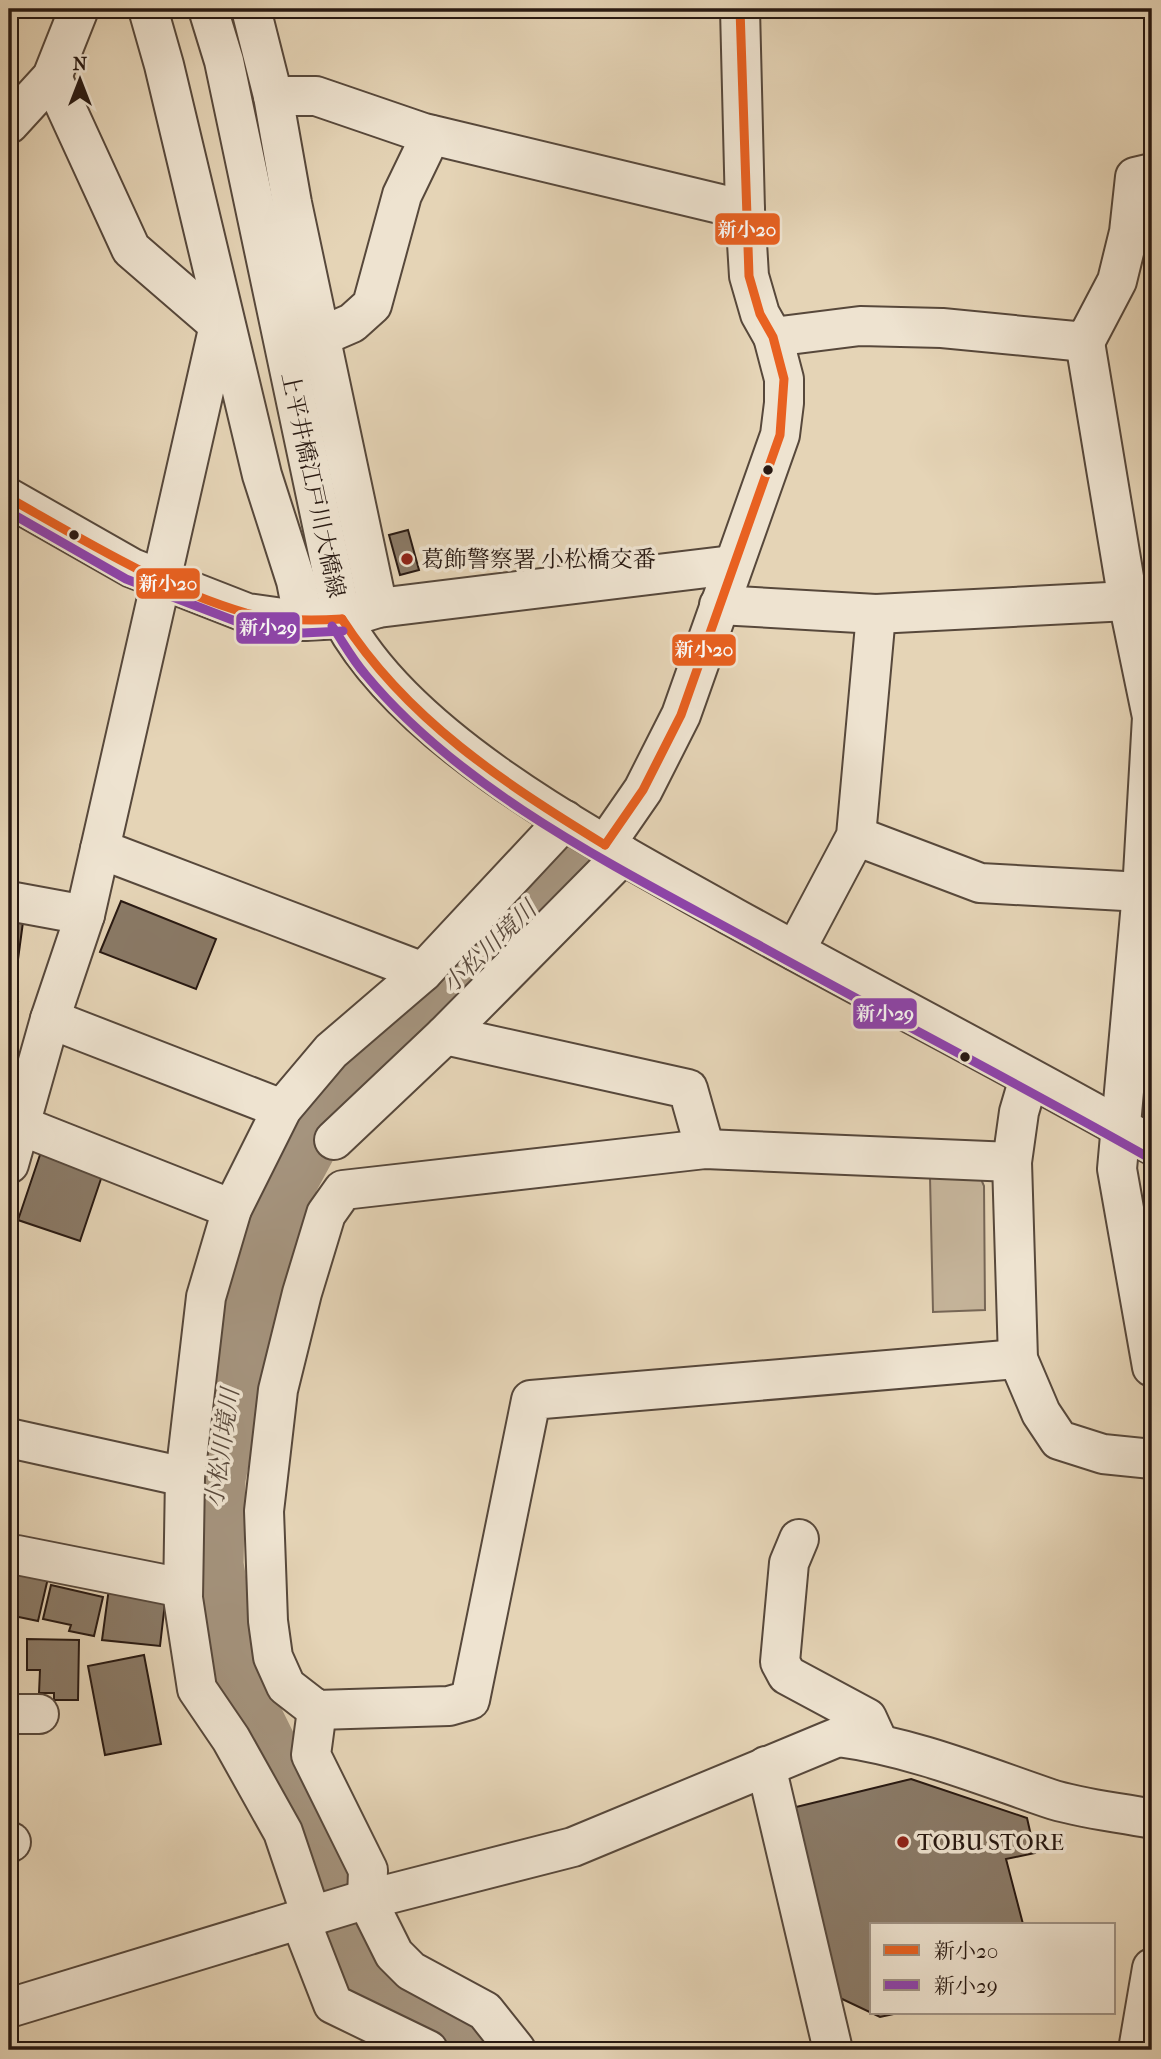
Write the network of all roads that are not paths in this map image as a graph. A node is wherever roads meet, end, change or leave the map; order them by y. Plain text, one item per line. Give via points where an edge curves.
1 (79, 9) edge
2 (148, 9) edge
3 (208, 9) edge
4 (251, 9) edge
5 (740, 9) edge
6 (52, 77) junction
7 (274, 96) junction
8 (9, 124) edge
9 (431, 135) junction
10 (1152, 173) edge
11 (745, 210) junction
12 (220, 314) junction
13 (322, 336) junction
14 (773, 337) junction
15 (1085, 342) junction
16 (9, 498) edge
17 (732, 565) junction
18 (163, 581) junction
19 (1128, 601) junction
20 (719, 605) junction
21 (378, 608) junction
22 (876, 614) junction
23 (342, 618) junction
24 (304, 621) junction
25 (1152, 717) edge
26 (565, 820) junction
27 (856, 836) junction
28 (100, 849) junction
29 (614, 850) junction
30 (1142, 892) junction
31 (9, 901) edge
32 (85, 915) junction
33 (795, 951) junction
34 (423, 972) junction
35 (50, 1019) junction
36 (445, 1035) junction
37 (1029, 1078) junction
38 (1152, 1089) edge
39 (282, 1109) junction
40 (22, 1126) junction
41 (1136, 1135) edge
42 (334, 1140) dead end
43 (705, 1149) junction
44 (1012, 1162) junction
45 (9, 1164) edge
46 (232, 1209) junction
47 (1018, 1359) junction
48 (1152, 1367) edge
49 (9, 1437) edge
50 (1152, 1459) edge
51 (185, 1477) junction
52 (799, 1539) dead end
53 (17, 1555) dead end
54 (183, 1588) junction
55 (317, 1710) junction
56 (878, 1742) junction
57 (766, 1766) junction
58 (1152, 1819) edge
59 (331, 1911) junction
60 (1152, 1968) edge
61 (9, 2008) edge
62 (428, 2050) edge
63 (516, 2050) edge
64 (833, 2050) edge
65 (1138, 2050) edge

1 - 6 street
2 - 12 street
3 - 23 street, 上平井橋江戸川大橋線 via 224,61
4 - 7 street
5 - 11 street
6 - 8 street
6 - 12 street via 131,248
7 - 9 street via 316,96
7 - 13 street
9 - 11 street
9 - 13 street via 402,195 372,305 352,323
10 - 15 street via 1135,177 1117,281
11 - 14 street via 750,276 760,314
12 - 18 street
12 - 24 street
13 - 21 street
14 - 15 street via 860,326 942,328
14 - 17 street via 785,403 780,435
15 - 19 street
16 - 18 street via 102,553
17 - 20 street
17 - 21 street
18 - 24 street via 247,612
18 - 28 street
19 - 22 street
19 - 25 street
20 - 22 street
20 - 29 street via 681,715
21 - 23 street
22 - 27 street
23 - 24 street
23 - 26 street, 上平井橋江戸川大橋線 via 356,645 418,712
25 - 30 street
26 - 29 street, 上平井橋江戸川大橋線
26 - 34 street
27 - 30 street via 980,884
27 - 33 street
28 - 32 street
28 - 34 street
29 - 33 street, 上平井橋江戸川大橋線
29 - 36 street
30 - 41 street
31 - 32 street
32 - 35 street
33 - 37 street, 上平井橋江戸川大橋線
34 - 39 street via 331,1051
35 - 39 street
35 - 40 street
36 - 42 street
36 - 43 street via 688,1089
37 - 41 street, 上平井橋江戸川大橋線
37 - 44 street via 1018,1112
38 - 41 street via 1141,1097
39 - 46 street
40 - 45 street
40 - 46 street
41 - 48 street via 1117,1169
43 - 44 street
43 - 55 street via 343,1190 326,1213 278,1390 264,1511 273,1657 286,1686
44 - 47 street
46 - 51 street via 206,1297
47 - 50 street via 1041,1413 1059,1440 1103,1454
47 - 55 street via 531,1400 470,1700 449,1706
49 - 51 street
51 - 54 street
52 - 56 street via 789,1563 780,1662 787,1675 867,1718
53 - 54 street
54 - 59 street via 197,1689
55 - 59 street via 312,1755 368,1870
56 - 57 street via 838,1737
56 - 58 street via 972,1769 1050,1799
57 - 59 street via 573,1847
57 - 64 street
59 - 61 street
59 - 62 street via 333,2004
59 - 63 street via 411,1971 485,2011
60 - 65 street

